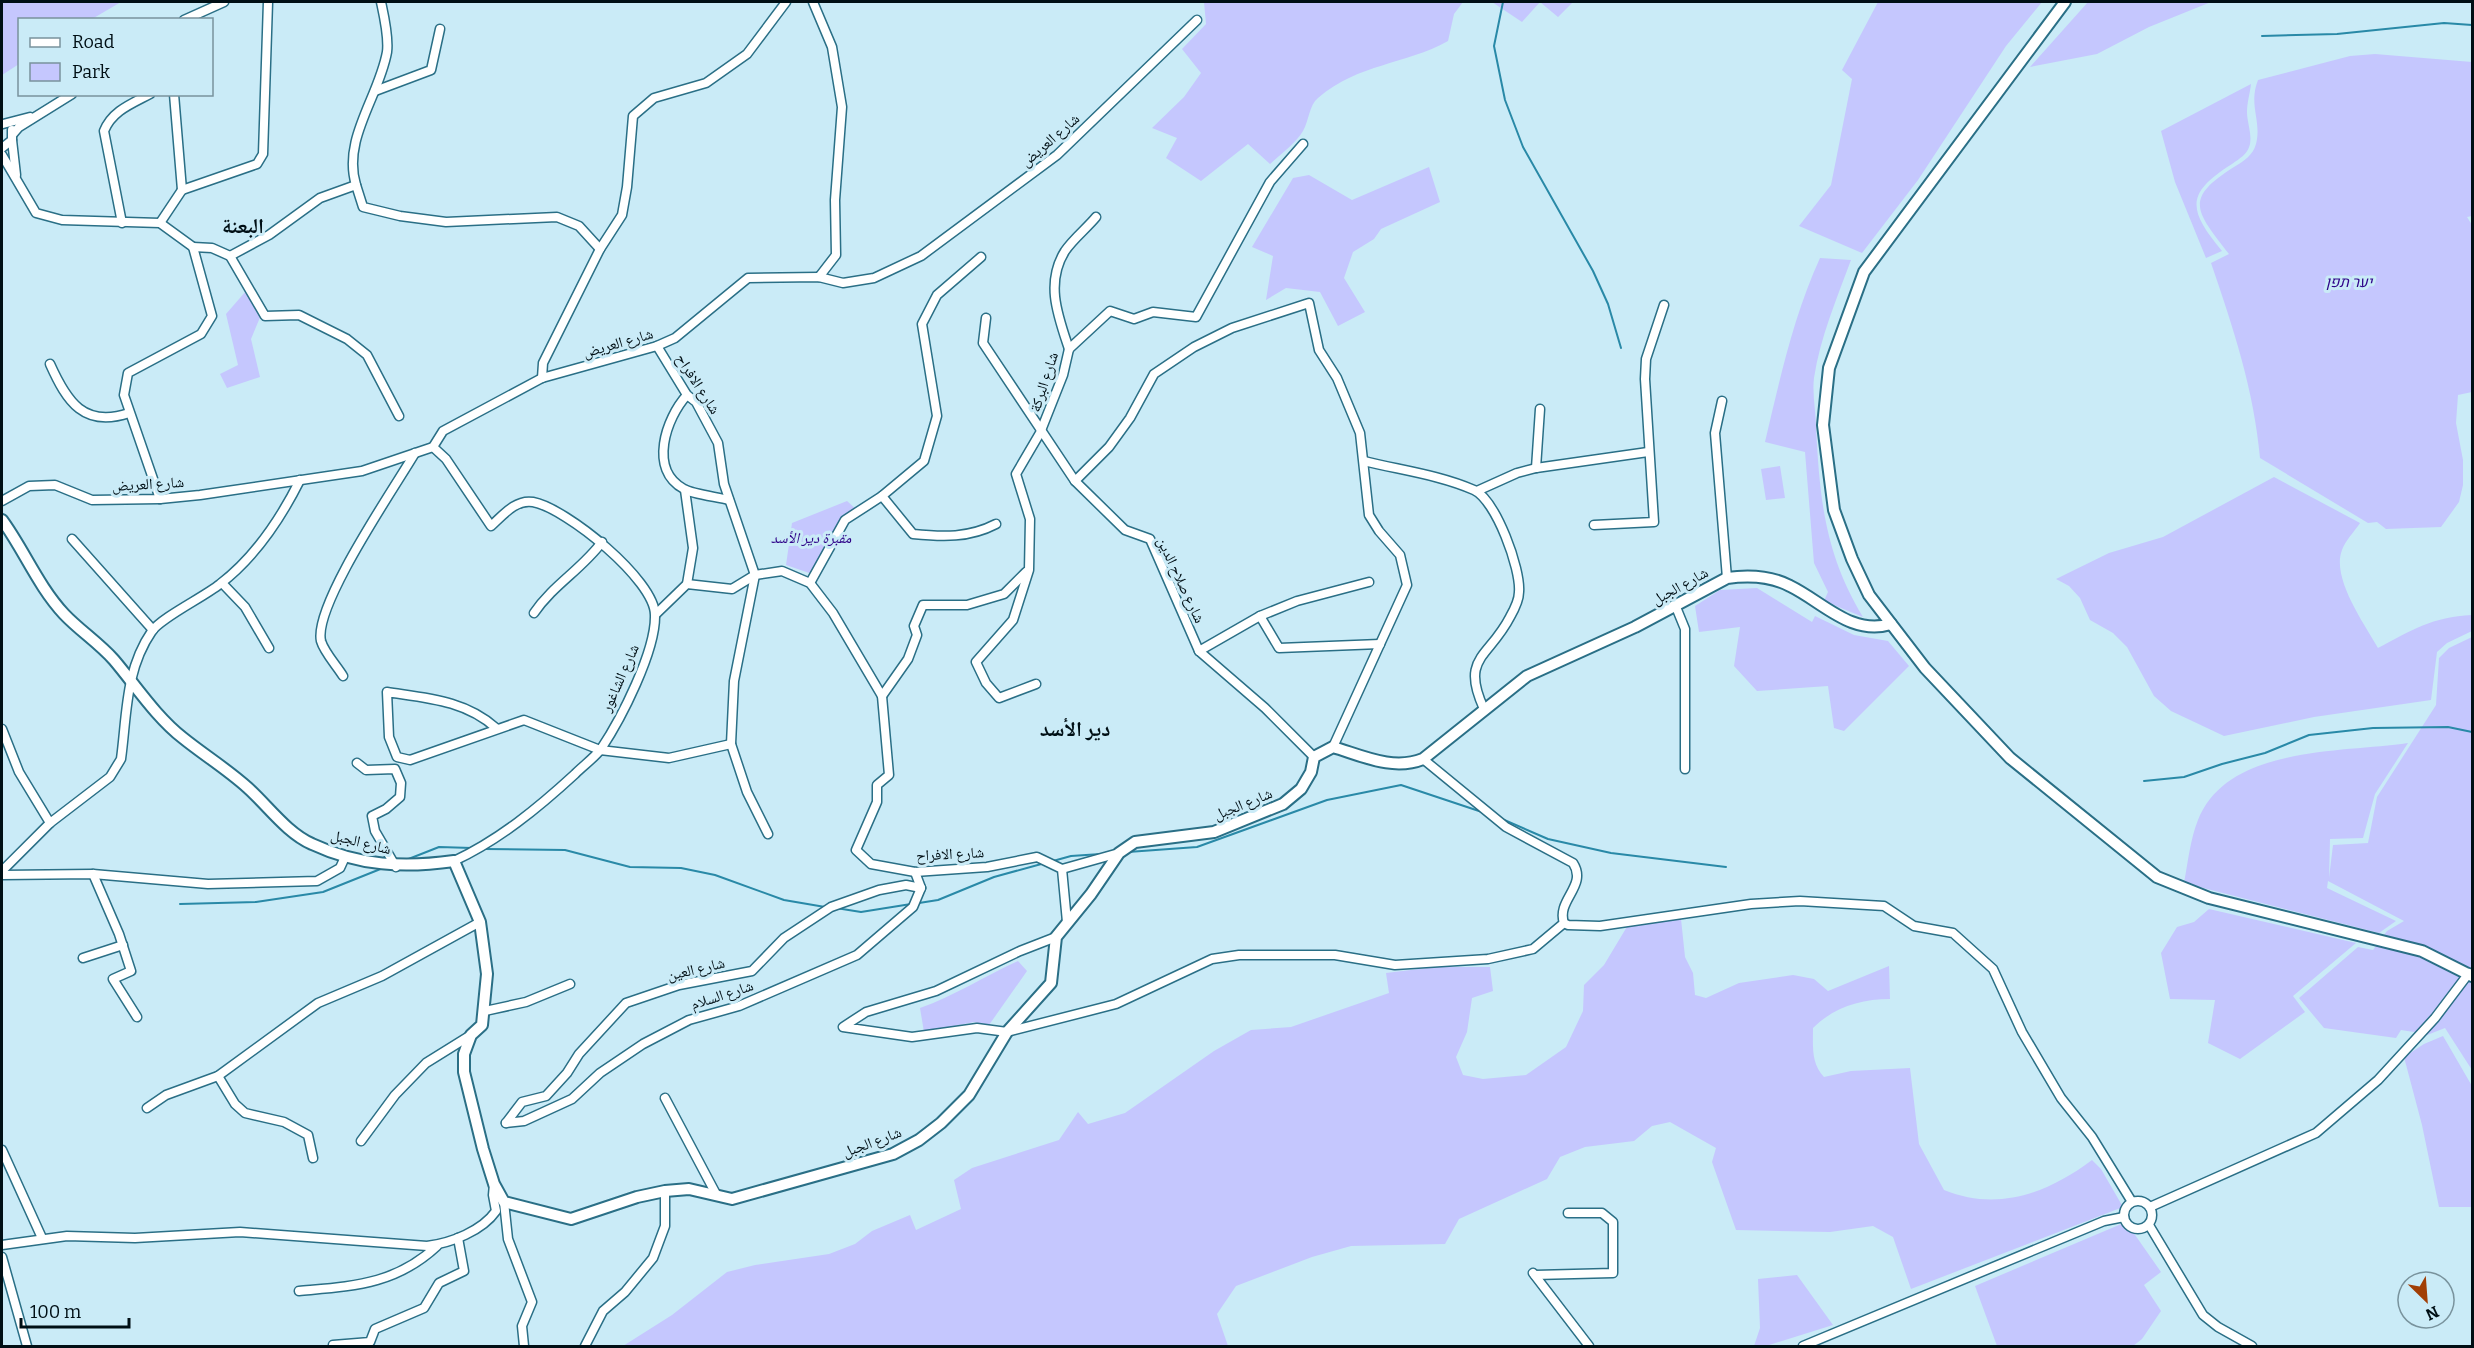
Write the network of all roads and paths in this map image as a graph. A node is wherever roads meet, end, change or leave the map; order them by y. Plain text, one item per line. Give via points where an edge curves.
1 (224, 2) edge
2 (268, 2) edge
3 (381, 2) edge
4 (786, 2) edge
5 (813, 2) edge
6 (2065, 2) edge
7 (188, 18) edge
8 (1197, 20) dead end
9 (440, 29) dead end
10 (375, 91) junction
11 (69, 96) edge
12 (146, 96) edge
13 (174, 96) edge
14 (53, 108) junction
15 (2, 124) edge
16 (13, 137) junction
17 (1303, 144) dead end
18 (2, 148) edge
19 (2, 155) edge
20 (16, 175) junction
21 (356, 185) junction
22 (182, 190) junction
23 (1096, 217) dead end
24 (122, 223) junction
25 (160, 223) junction
26 (193, 246) junction
27 (600, 249) junction
28 (230, 256) junction
29 (981, 257) dead end
30 (819, 277) junction
31 (1664, 305) dead end
32 (986, 318) dead end
33 (657, 346) junction
34 (1069, 349) junction
35 (50, 364) dead end
36 (542, 378) junction
37 (687, 395) junction
38 (1722, 401) dead end
39 (1540, 409) dead end
40 (129, 413) junction
41 (399, 417) dead end
42 (1040, 433) junction
43 (433, 447) junction
44 (1648, 452) junction
45 (415, 453) junction
46 (1364, 461) junction
47 (1536, 468) junction
48 (300, 480) junction
49 (1074, 481) junction
50 (685, 490) junction
51 (1477, 491) junction
52 (882, 496) junction
53 (160, 499) junction
54 (729, 500) junction
55 (2, 501) edge
56 (2, 520) edge
57 (996, 524) dead end
58 (1594, 525) dead end
59 (72, 539) dead end
60 (602, 542) junction
61 (1029, 570) junction
62 (755, 575) junction
63 (1726, 578) junction
64 (1369, 582) dead end
65 (222, 583) junction
66 (810, 583) junction
67 (687, 584) junction
68 (1676, 607) junction
69 (534, 613) dead end
70 (656, 614) junction
71 (1260, 616) junction
72 (1891, 624) junction
73 (153, 630) junction
74 (1380, 644) junction
75 (269, 648) dead end
76 (1199, 651) junction
77 (343, 676) dead end
78 (129, 680) junction
79 (1036, 684) dead end
80 (882, 696) junction
81 (1484, 709) junction
82 (496, 728) junction
83 (2, 729) edge
84 (731, 744) junction
85 (1333, 747) junction
86 (600, 750) junction
87 (1314, 757) junction
88 (1423, 759) junction
89 (357, 763) dead end
90 (1685, 769) dead end
91 (50, 823) junction
92 (768, 834) dead end
93 (1119, 853) junction
94 (345, 857) junction
95 (454, 861) junction
96 (396, 867) junction
97 (1062, 869) junction
98 (915, 872) junction
99 (2, 873) edge
100 (93, 873) junction
101 (921, 888) junction
102 (480, 922) junction
103 (1067, 922) junction
104 (1564, 923) junction
105 (1056, 937) junction
106 (123, 945) junction
107 (83, 958) dead end
108 (2471, 975) edge
109 (570, 984) dead end
110 (485, 1011) junction
111 (137, 1017) dead end
112 (1007, 1032) junction
113 (471, 1035) junction
114 (218, 1076) junction
115 (665, 1098) dead end
116 (147, 1108) dead end
117 (506, 1123) joint
118 (361, 1141) dead end
119 (2, 1150) edge
120 (313, 1158) dead end
121 (494, 1184) junction
122 (665, 1191) junction
123 (716, 1194) junction
124 (504, 1202) junction
125 (2132, 1202) junction
126 (2150, 1207) junction
127 (1568, 1213) dead end
128 (2124, 1217) junction
129 (2149, 1225) junction
130 (42, 1238) junction
131 (458, 1238) junction
132 (2, 1245) edge
133 (438, 1245) junction
134 (2, 1257) edge
135 (299, 1291) dead end
136 (333, 1345) edge
137 (27, 1347) edge
138 (524, 1347) edge
139 (585, 1347) edge
140 (1589, 1347) edge
141 (1803, 1347) edge
142 (2252, 1347) edge

1 - 7 street
2 - 22 street via 263,154 257,164
3 - 10 street via 387,50
4 - 27 street via 747,54 706,83 654,98 633,116 622,215
5 - 30 street via 831,47 843,107 835,200 836,255
6 - 72 street via 1864,272 1830,368 1823,425 1834,510 1862,581
8 - 30 street, شارع العريض via 1057,155 921,256 874,278 843,283
9 - 10 street via 431,70
10 - 21 street via 355,140 351,168
11 - 14 street
12 - 24 street via 116,112 104,131
13 - 22 street
14 - 15 street
14 - 16 street via 19,127
15 - 16 street via 11,128
16 - 18 street
16 - 20 street
17 - 34 street, شارع البركة via 1270,182 1196,317 1153,312 1134,319 1110,311
19 - 20 street
20 - 24 street via 36,213 62,220
21 - 27 street via 363,207 400,216 446,222 557,217 579,226
21 - 28 street via 320,198 269,235
22 - 25 street
23 - 34 street via 1065,252 1053,288 1056,312
24 - 25 street
25 - 26 street
26 - 28 street via 212,248
26 - 40 street via 212,316 201,334 128,373 124,395
27 - 36 street via 543,363
28 - 41 street via 265,316 299,315 346,339 367,355
29 - 52 street via 937,295 922,324 937,416 924,461
30 - 33 street, شارع العريض via 748,278 675,338
31 - 44 street via 1646,359
32 - 42 street, شارع صلاح الدين via 983,343
33 - 36 street, شارع العريض
33 - 37 street, شارع الافراح
34 - 42 street, شارع البركة
35 - 40 street via 70,402 81,410 108,418
36 - 43 street, شارع العريض via 443,431
37 - 50 street via 667,424 663,446 671,478
37 - 54 street, شارع الافراح via 696,402 718,443
38 - 63 street via 1716,442
39 - 47 street
40 - 53 street
42 - 49 street, شارع صلاح الدين
42 - 61 street, شارع البركة via 1016,474 1030,519
43 - 45 street, شارع العريض
43 - 60 street via 446,459 491,526 513,506 532,502 557,512
44 - 47 street
44 - 58 street via 1654,522
45 - 48 street, شارع العريض via 362,471
45 - 77 street via 347,565 323,619 321,641
46 - 49 street via 1360,433 1347,399 1319,350 1309,303 1232,328 1154,374 1109,447
46 - 51 street
46 - 74 street via 1369,515 1400,555 1407,585
47 - 51 street
48 - 53 street, شارع العريض
48 - 65 street via 288,505 260,543
49 - 76 street, شارع صلاح الدين via 1125,530 1150,539
50 - 54 street
50 - 67 street via 693,548
51 - 81 street via 1504,533 1517,566 1519,593 1509,618 1475,669 1474,686
52 - 57 street via 913,534 977,534
52 - 66 street via 845,520
53 - 55 street, شارع العريض via 92,500 55,485 29,486
54 - 62 street, شارع الافراح
56 - 78 street, شارع الجبل via 64,614
59 - 73 street
60 - 69 street via 590,558 546,596
60 - 70 street via 637,577
61 - 79 street, شارع البركة via 1013,620 976,662 999,698
61 - 80 street via 1005,594 967,605 923,605 914,626 917,636 908,659
62 - 66 street, شارع الافراح via 782,571
62 - 67 street, شارع الافراح via 732,589
62 - 84 street via 734,681
63 - 68 street, شارع الجبل
63 - 72 street, شارع الجبل via 1778,581 1853,623 1872,628
64 - 71 street via 1297,601
65 - 73 street
65 - 75 street via 245,607
66 - 80 street, شارع الافراح via 833,613
67 - 70 street
68 - 81 street, شارع الجبل via 1527,676
68 - 90 street via 1684,628
70 - 86 street, شارع الشاغور via 650,651
71 - 74 street via 1279,648
71 - 76 street
72 - 108 street via 1925,668 2010,758 2157,877 2209,898 2422,951
73 - 78 street
74 - 85 street
76 - 87 street, شارع صلاح الدين
78 - 91 street via 117,767 110,777
78 - 94 street, شارع الجبل via 182,738 248,788 296,834
80 - 98 street, شارع الافراح via 889,775 878,785 877,802 856,850 871,864
81 - 88 street, شارع الجبل
82 - 82 street via 452,702 387,692 389,737 397,757 410,760 429,755
82 - 86 street via 524,720
83 - 91 street via 19,772
84 - 86 street via 669,758
84 - 92 street via 747,792
85 - 87 street
85 - 88 street, شارع الجبل via 1396,765
86 - 95 street, شارع الشاغور via 543,804 479,850
87 - 93 street, شارع الجبل via 1301,789 1283,804 1214,832 1135,842
88 - 104 street via 1506,827 1573,863 1579,874 1578,882 1565,906
89 - 96 street via 366,770 395,770 401,783 400,797 372,816 375,831
91 - 99 street
93 - 97 street
93 - 103 street
94 - 96 street, شارع الجبل
94 - 100 street via 340,868 317,881 208,884
95 - 96 street, شارع الجبل
95 - 102 street
97 - 98 street, شارع الافراح via 1037,857 987,867
97 - 103 street
98 - 101 street
99 - 100 street
100 - 106 street
101 - 117 street, شارع السلام via 913,907 857,955 739,1006 689,1020 617,1061 572,1100 524,1121
101 - 117 street, شارع العين via 906,885 879,890 831,907 784,938 752,971 679,986 626,1003 546,1096 522,1102
102 - 110 street via 487,974
102 - 114 street via 382,976 318,1003
103 - 105 street
104 - 112 street via 1533,949 1488,959 1395,965 1335,955 1239,955 1212,959 1116,1004
104 - 125 street via 1600,927 1751,904 1800,901 1884,906 1914,926 1953,933 1993,969 2022,1032 2055,1088 2092,1137
105 - 112 street, شارع الجبل via 1052,983
105 - 112 street via 936,991 866,1012 843,1027 912,1037 977,1028
106 - 107 street
106 - 111 street via 131,971 113,979
108 - 126 street via 2378,1080 2316,1133
109 - 110 street via 526,1002
110 - 113 street via 482,1025
112 - 123 street, شارع الجبل via 969,1095 919,1140 893,1154 762,1192 732,1199
113 - 118 street via 426,1063 395,1095
113 - 121 street via 464,1054 464,1072
114 - 116 street via 166,1095
114 - 120 street via 245,1113 284,1122 308,1135
115 - 123 street
119 - 130 street
121 - 124 street
121 - 131 street via 496,1211
122 - 123 street, شارع الجبل via 689,1189
122 - 124 street, شارع الجبل via 571,1219
122 - 139 street via 665,1226 653,1258 603,1311
124 - 138 street via 508,1239 532,1302 522,1326
125 - 126 street via 2142,1201
125 - 128 street
126 - 129 street via 2153,1216
127 - 140 street via 1602,1213 1613,1222 1613,1273 1533,1273
128 - 129 street via 2136,1229
128 - 141 street via 2104,1221
129 - 142 street via 2203,1315
130 - 132 street
130 - 133 street via 240,1232
131 - 133 street
131 - 136 street via 464,1271 440,1282 424,1308 375,1329 370,1342
133 - 135 street via 418,1264 373,1284
134 - 137 street

